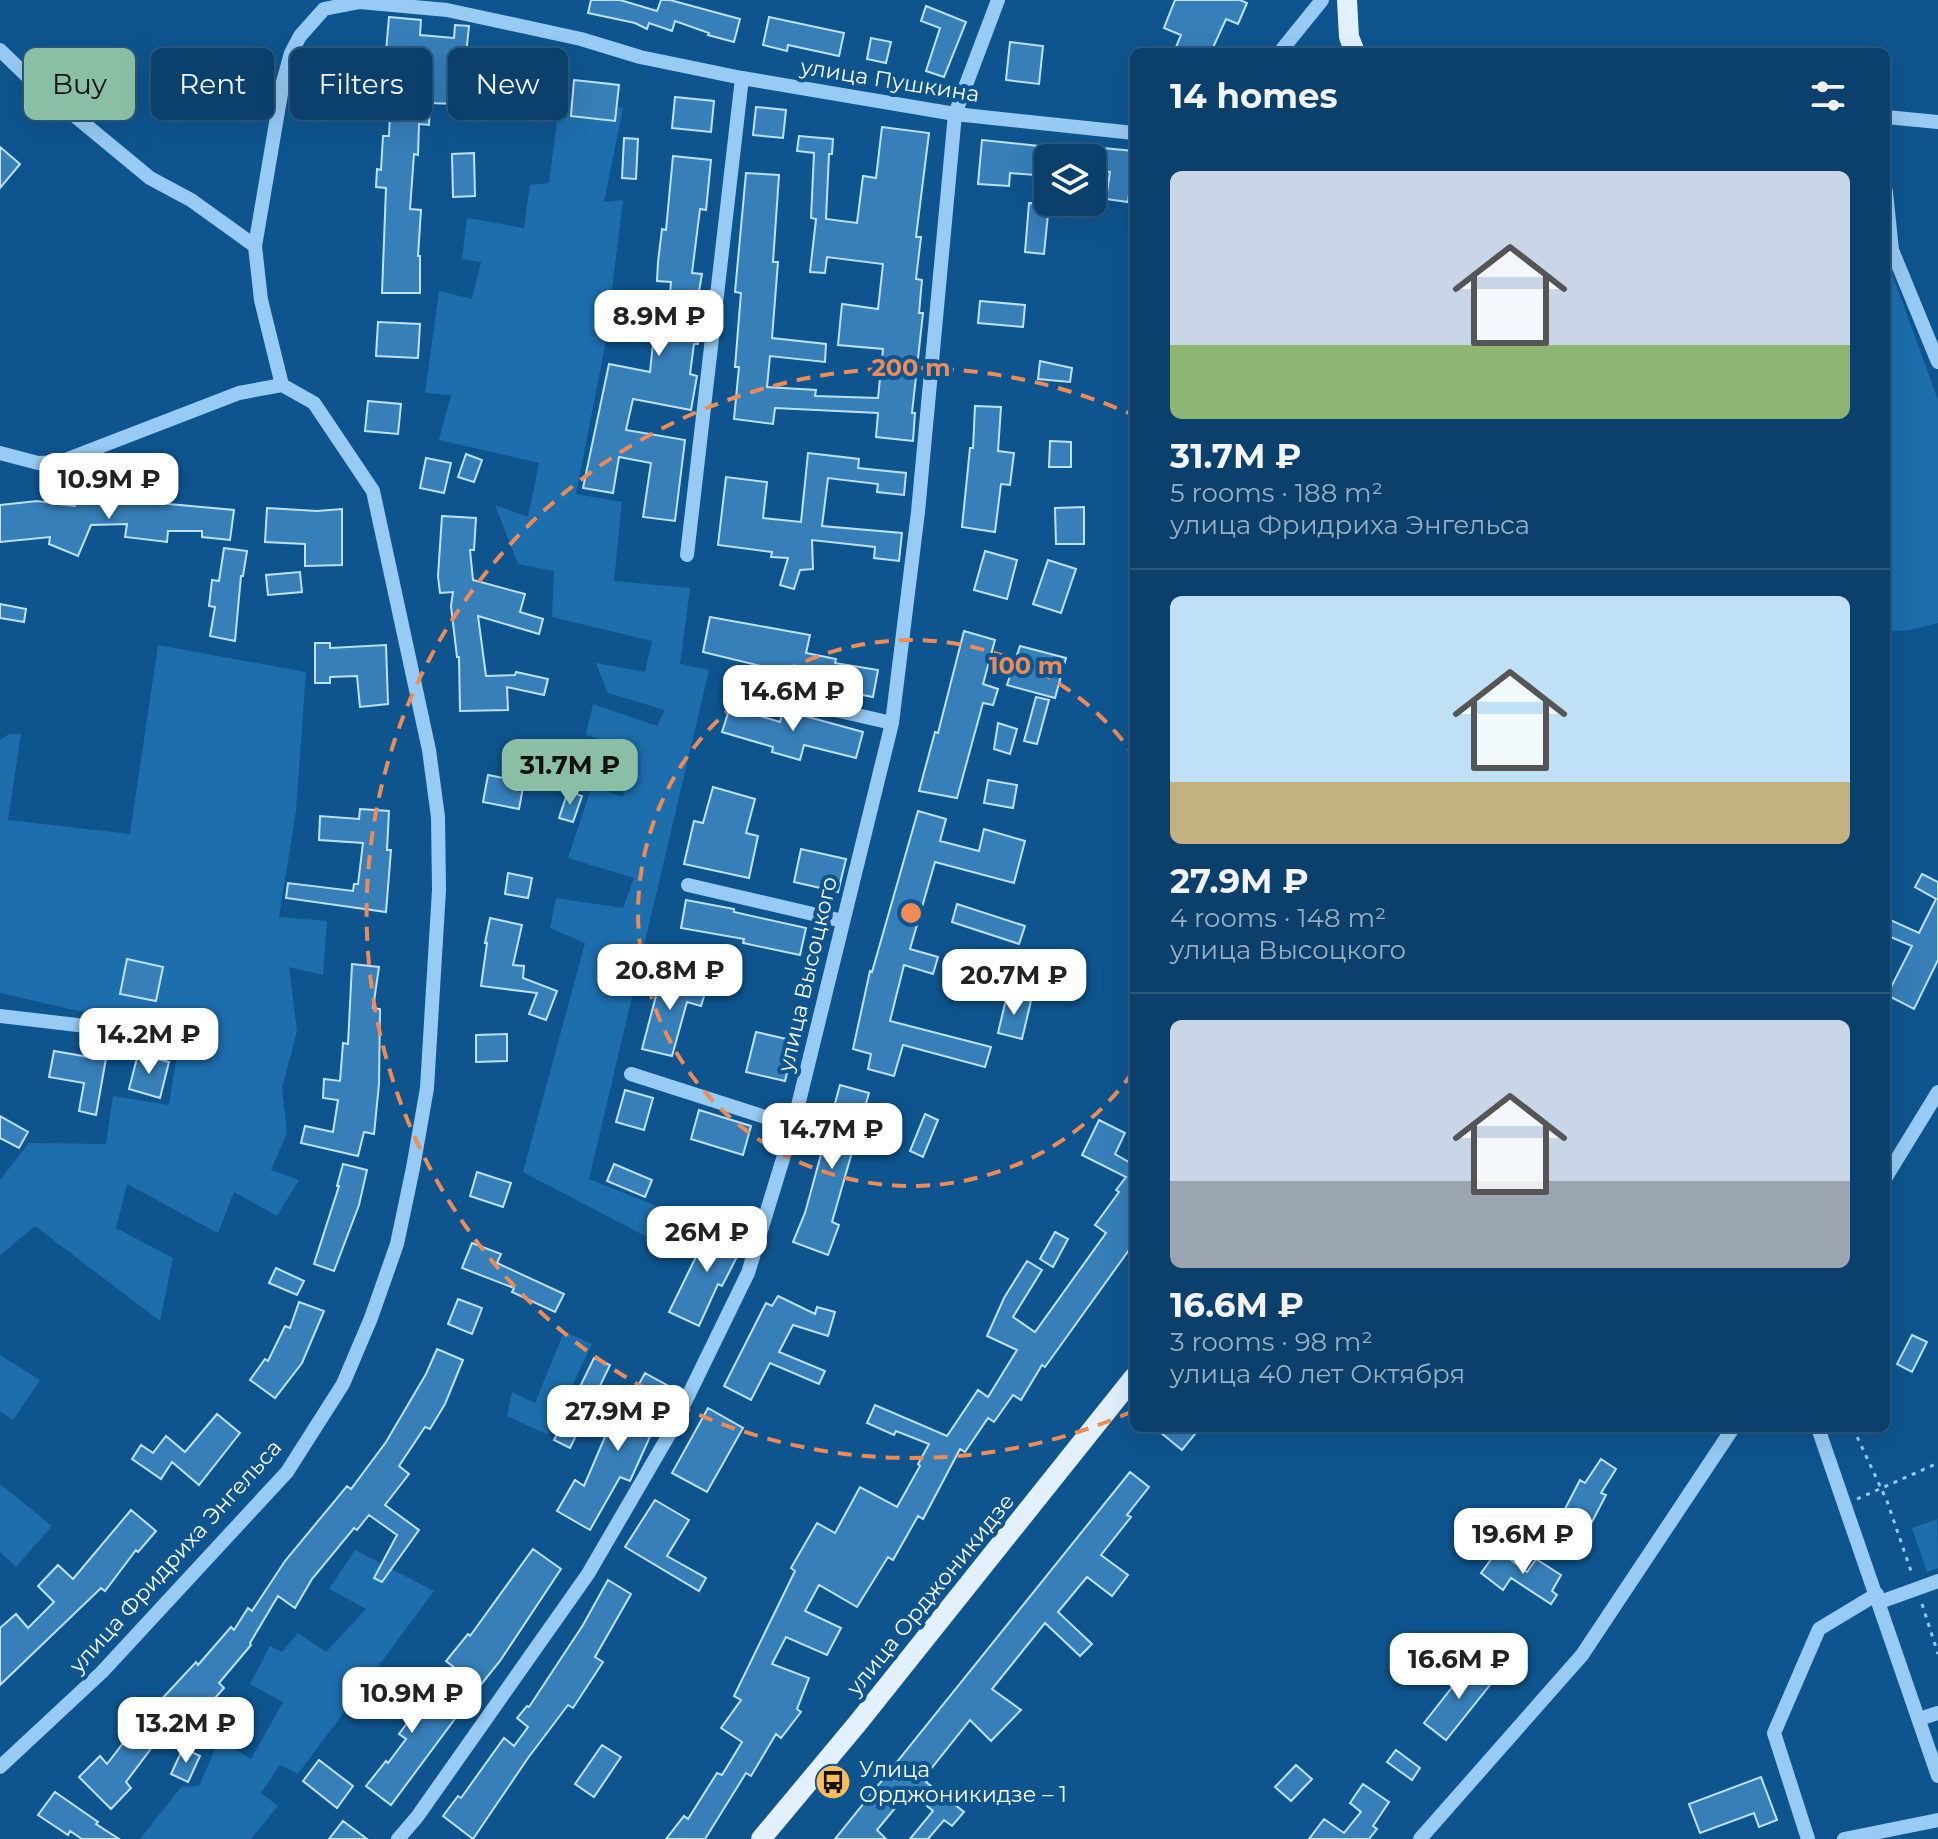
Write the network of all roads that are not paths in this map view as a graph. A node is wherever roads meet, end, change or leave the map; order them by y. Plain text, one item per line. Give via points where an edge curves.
1 (998, 0) edge
2 (1322, 0) edge
3 (1347, 0) edge
4 (322, 4) edge
5 (1283, 48) edge
6 (1353, 48) edge
7 (0, 50) edge
8 (742, 78) junction
9 (955, 114) junction
10 (1890, 117) edge
11 (1938, 122) edge
12 (1130, 133) edge
13 (1890, 231) edge
14 (255, 246) junction
15 (1938, 362) edge
16 (282, 385) junction
17 (0, 453) edge
18 (687, 555) dead end
19 (734, 687) dead end
20 (892, 723) junction
21 (688, 885) dead end
22 (843, 921) junction
23 (0, 1016) edge
24 (146, 1033) dead end
25 (631, 1074) dead end
26 (1938, 1092) edge
27 (793, 1126) junction
28 (1890, 1170) edge
29 (1130, 1382) edge
30 (1730, 1432) edge
31 (1819, 1432) edge
32 (1938, 1581) edge
33 (1878, 1598) junction
34 (1938, 1713) edge
35 (1919, 1719) junction
36 (0, 1767) edge
37 (1938, 1776) edge
38 (1938, 1820) edge
39 (398, 1839) edge
40 (761, 1839) edge
41 (1420, 1839) edge
42 (1808, 1839) edge
43 (1844, 1839) edge

1 - 9 street, улица Высоцкого
2 - 5 street
3 - 6 main road
4 - 8 street, улица Пушкина via 370,2 447,10
4 - 14 street, улица Пушкина via 291,53
7 - 14 street via 150,178
8 - 9 street, улица Пушкина
8 - 18 street
9 - 12 street, улица Пушкина
9 - 20 street, улица Высоцкого via 918,512
10 - 11 street
13 - 15 street via 1892,250
14 - 16 street via 261,300
16 - 17 street via 239,393 60,462 38,463
16 - 36 street, улица Фридриха Энгельса via 314,403 373,491 429,750 438,817 439,890 427,1088 413,1168 397,1244 371,1318 343,1384 287,1472 102,1672
19 - 20 street
20 - 22 street, улица Высоцкого
21 - 22 street
22 - 27 street, улица Высоцкого
23 - 24 street
25 - 27 street
26 - 28 street
27 - 39 street, улица Высоцкого via 748,1273 670,1433 588,1574
29 - 40 main road, улица Орджоникидзе
30 - 41 street via 1582,1655
31 - 33 street
32 - 33 street
33 - 35 street
33 - 42 street via 1819,1629 1774,1733
34 - 35 street
35 - 37 street
38 - 43 street

